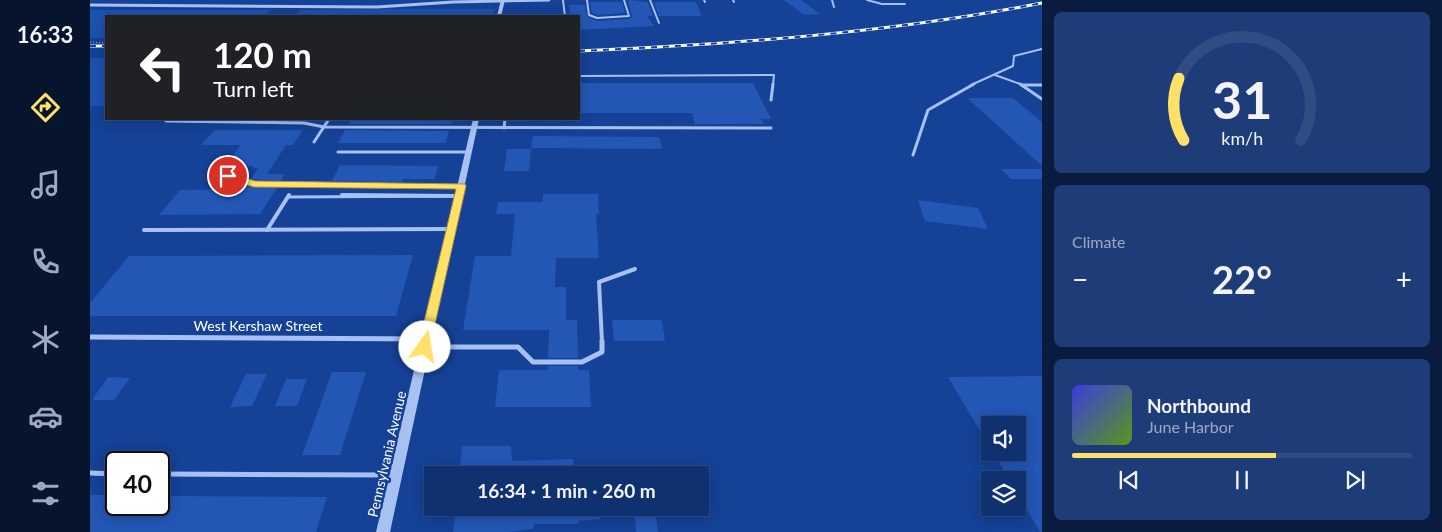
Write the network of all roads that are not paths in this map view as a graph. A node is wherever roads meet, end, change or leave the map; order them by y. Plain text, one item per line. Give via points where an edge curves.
1 (550, 0) edge
2 (564, 0) edge
3 (586, 0) edge
4 (624, 0) edge
5 (650, 0) edge
6 (832, 0) edge
7 (867, 0) edge
8 (503, 1) edge
9 (905, 4) dead end
10 (90, 5) edge
11 (834, 7) dead end
12 (499, 15) edge
13 (565, 15) edge
14 (659, 23) dead end
15 (1042, 48) edge
16 (995, 75) junction
17 (580, 76) edge
18 (1022, 85) junction
19 (1042, 85) edge
20 (1042, 99) edge
21 (770, 100) dead end
22 (166, 120) edge
23 (328, 120) edge
24 (505, 120) edge
25 (475, 123) edge
26 (324, 127) junction
27 (504, 128) junction
28 (771, 128) dead end
29 (314, 142) dead end
30 (338, 152) dead end
31 (469, 152) junction
32 (913, 155) dead end
33 (214, 172) dead end
34 (460, 191) junction
35 (451, 229) junction
36 (144, 230) dead end
37 (267, 230) junction
38 (635, 269) dead end
39 (90, 338) edge
40 (426, 343) junction
41 (90, 474) edge
42 (105, 474) edge
43 (170, 474) edge
44 (396, 474) junction
45 (384, 532) edge

1 - 8 street
2 - 13 lane
3 - 4 lane via 589,15 597,18 628,16
5 - 14 lane
6 - 11 lane
7 - 9 lane
8 - 10 street via 377,7
8 - 12 street
15 - 16 lane via 1014,56 1013,66
16 - 18 lane
16 - 32 lane via 928,110
17 - 21 lane via 774,74
18 - 19 lane
18 - 20 lane
22 - 26 lane via 304,123
23 - 26 lane
24 - 27 lane
25 - 26 lane
25 - 27 lane
25 - 31 street, Pennsylvania Avenue
26 - 29 lane
27 - 28 lane
30 - 31 lane
31 - 34 street, Pennsylvania Avenue
33 - 34 lane via 254,184
34 - 35 street, Pennsylvania Avenue
34 - 37 lane via 289,195
35 - 37 lane
35 - 40 street, Pennsylvania Avenue
36 - 37 lane
38 - 40 lane via 599,282 602,352 582,362 533,362 518,347
39 - 40 street, West Kershaw Street
40 - 44 street, Pennsylvania Avenue
41 - 42 lane
43 - 44 lane
44 - 45 street, Pennsylvania Avenue

